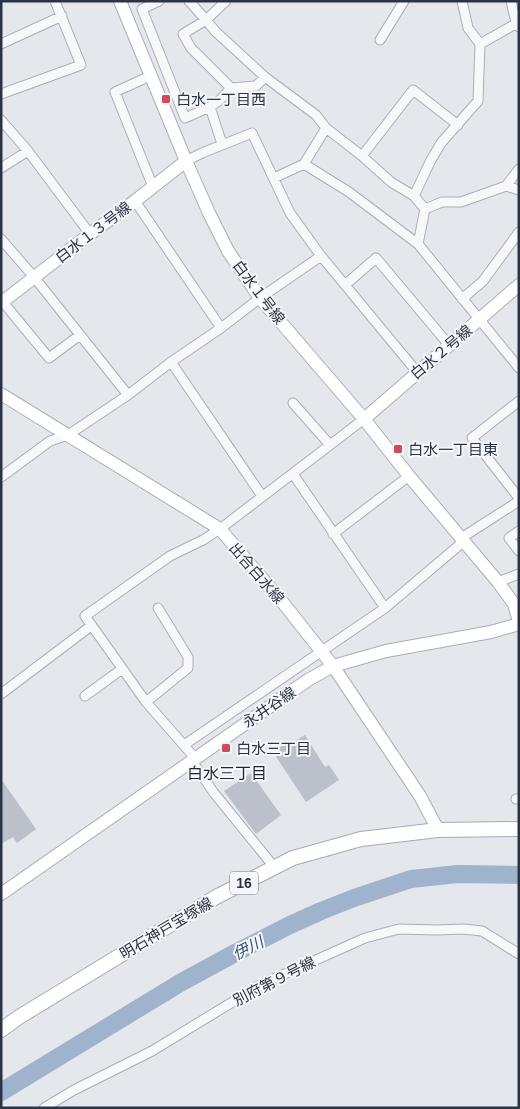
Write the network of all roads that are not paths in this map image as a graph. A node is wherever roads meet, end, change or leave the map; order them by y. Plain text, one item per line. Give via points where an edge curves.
1 (56, 1) edge
2 (120, 1) edge
3 (159, 1) edge
4 (189, 1) edge
5 (226, 1) edge
6 (404, 1) edge
7 (462, 1) edge
8 (511, 1) edge
9 (62, 16) junction
10 (206, 20) junction
11 (518, 24) edge
12 (380, 40) dead end
13 (1, 44) edge
14 (480, 44) junction
15 (150, 76) junction
16 (265, 77) junction
17 (231, 88) junction
18 (1, 94) edge
19 (210, 107) junction
20 (1, 120) edge
21 (458, 125) junction
22 (326, 128) junction
23 (222, 144) junction
24 (28, 151) junction
25 (362, 156) junction
26 (186, 161) junction
27 (304, 164) junction
28 (1, 168) edge
29 (519, 169) edge
30 (274, 178) junction
31 (506, 186) junction
32 (153, 187) junction
33 (519, 190) edge
34 (414, 196) junction
35 (135, 200) junction
36 (425, 208) junction
37 (519, 232) edge
38 (90, 234) junction
39 (1, 239) edge
40 (418, 244) junction
41 (321, 256) junction
42 (34, 277) junction
43 (345, 285) junction
44 (519, 285) edge
45 (260, 298) junction
46 (462, 299) junction
47 (2, 303) edge
48 (479, 320) junction
49 (222, 328) junction
50 (80, 335) junction
51 (449, 345) junction
52 (171, 362) junction
53 (519, 368) edge
54 (417, 372) junction
55 (1, 394) edge
56 (128, 395) junction
57 (519, 401) edge
58 (293, 403) dead end
59 (364, 419) junction
60 (68, 435) junction
61 (330, 445) junction
62 (293, 474) junction
63 (409, 476) junction
64 (1, 477) edge
65 (262, 496) junction
66 (519, 499) edge
67 (220, 529) junction
68 (519, 532) edge
69 (334, 534) junction
70 (463, 542) junction
71 (519, 551) edge
72 (519, 574) edge
73 (498, 582) junction
74 (158, 608) dead end
75 (384, 608) junction
76 (519, 623) edge
77 (92, 626) junction
78 (321, 651) junction
79 (333, 666) junction
80 (122, 669) junction
81 (265, 690) junction
82 (1, 694) edge
83 (84, 696) dead end
84 (146, 702) junction
85 (274, 703) junction
86 (184, 745) junction
87 (193, 759) junction
88 (519, 829) edge
89 (438, 830) junction
90 (275, 868) junction
91 (1, 894) edge
92 (519, 954) edge
93 (1, 1030) edge
94 (44, 1108) edge

1 - 9 street
2 - 15 street, 白水１号線
3 - 19 street via 142,9 185,118
4 - 10 street
5 - 10 street
6 - 12 street
7 - 14 street via 468,28
8 - 11 street
9 - 13 street
9 - 18 street via 81,65
10 - 16 street
10 - 17 street via 183,34 191,48
11 - 14 street
14 - 21 street via 478,101
15 - 26 street, 白水１号線
15 - 32 street via 115,92
16 - 17 street via 256,86
16 - 22 street via 316,115
17 - 19 street
19 - 23 street
20 - 24 street
21 - 25 street via 413,90
21 - 34 street via 441,143
22 - 25 street
22 - 27 street
23 - 26 street
23 - 30 street via 252,133
24 - 28 street
24 - 38 street
25 - 34 street via 391,182
26 - 32 street, 白水１３号線
26 - 45 street, 白水１号線 via 228,251
27 - 30 street
27 - 40 street via 350,192
29 - 31 street
30 - 41 street via 290,213
31 - 33 street
31 - 36 street via 461,202 442,202
32 - 35 street, 白水１３号線
34 - 36 street
35 - 38 street, 白水１３号線
35 - 49 street
36 - 40 street
37 - 46 street via 483,281
38 - 42 street, 白水１３号線
39 - 42 street
40 - 46 street
41 - 43 street
41 - 45 street
42 - 47 street, 白水１３号線
42 - 50 street
43 - 51 street via 376,258
43 - 54 street
44 - 48 street, 白水２号線
45 - 49 street
45 - 59 street, 白水１号線
46 - 48 street
47 - 50 street via 50,358
48 - 51 street, 白水２号線
48 - 53 street
49 - 52 street
50 - 56 street
51 - 54 street, 白水２号線
52 - 56 street
52 - 65 street
54 - 59 street, 白水２号線
55 - 60 street, 出合白水線
56 - 60 street
57 - 66 street via 472,438
58 - 61 street
59 - 61 street
59 - 63 street, 白水１号線
60 - 64 street via 50,441
60 - 67 street, 出合白水線
61 - 62 street
62 - 65 street
62 - 69 street
63 - 69 street
63 - 70 street, 白水１号線
65 - 67 street
66 - 70 street via 466,535
67 - 77 street via 170,556 85,616
67 - 78 street, 出合白水線
68 - 71 street via 509,538
69 - 75 street
70 - 73 street, 白水１号線
70 - 75 street
72 - 73 street
73 - 76 street, 白水１号線 via 514,604
74 - 84 street via 188,657 188,668
75 - 78 street
76 - 79 street, 永井谷線 via 491,632 386,651
77 - 80 street
77 - 82 street
78 - 79 street, 出合白水線
78 - 81 street
79 - 85 street, 永井谷線
79 - 89 street, 出合白水線 via 420,796
80 - 83 street
80 - 84 street
81 - 85 street
81 - 86 street
84 - 86 street
85 - 87 street, 永井谷線
86 - 87 street
87 - 90 street via 214,793
87 - 91 street, 永井谷線
88 - 89 main road, 明石神戸宝塚線 / 16
89 - 90 main road, 明石神戸宝塚線 / 16 via 361,839 293,858
90 - 93 main road, 明石神戸宝塚線 / 16 via 216,897
92 - 94 street, 別府第９号線 via 482,931 463,929 399,928 365,938 262,984 152,1051

